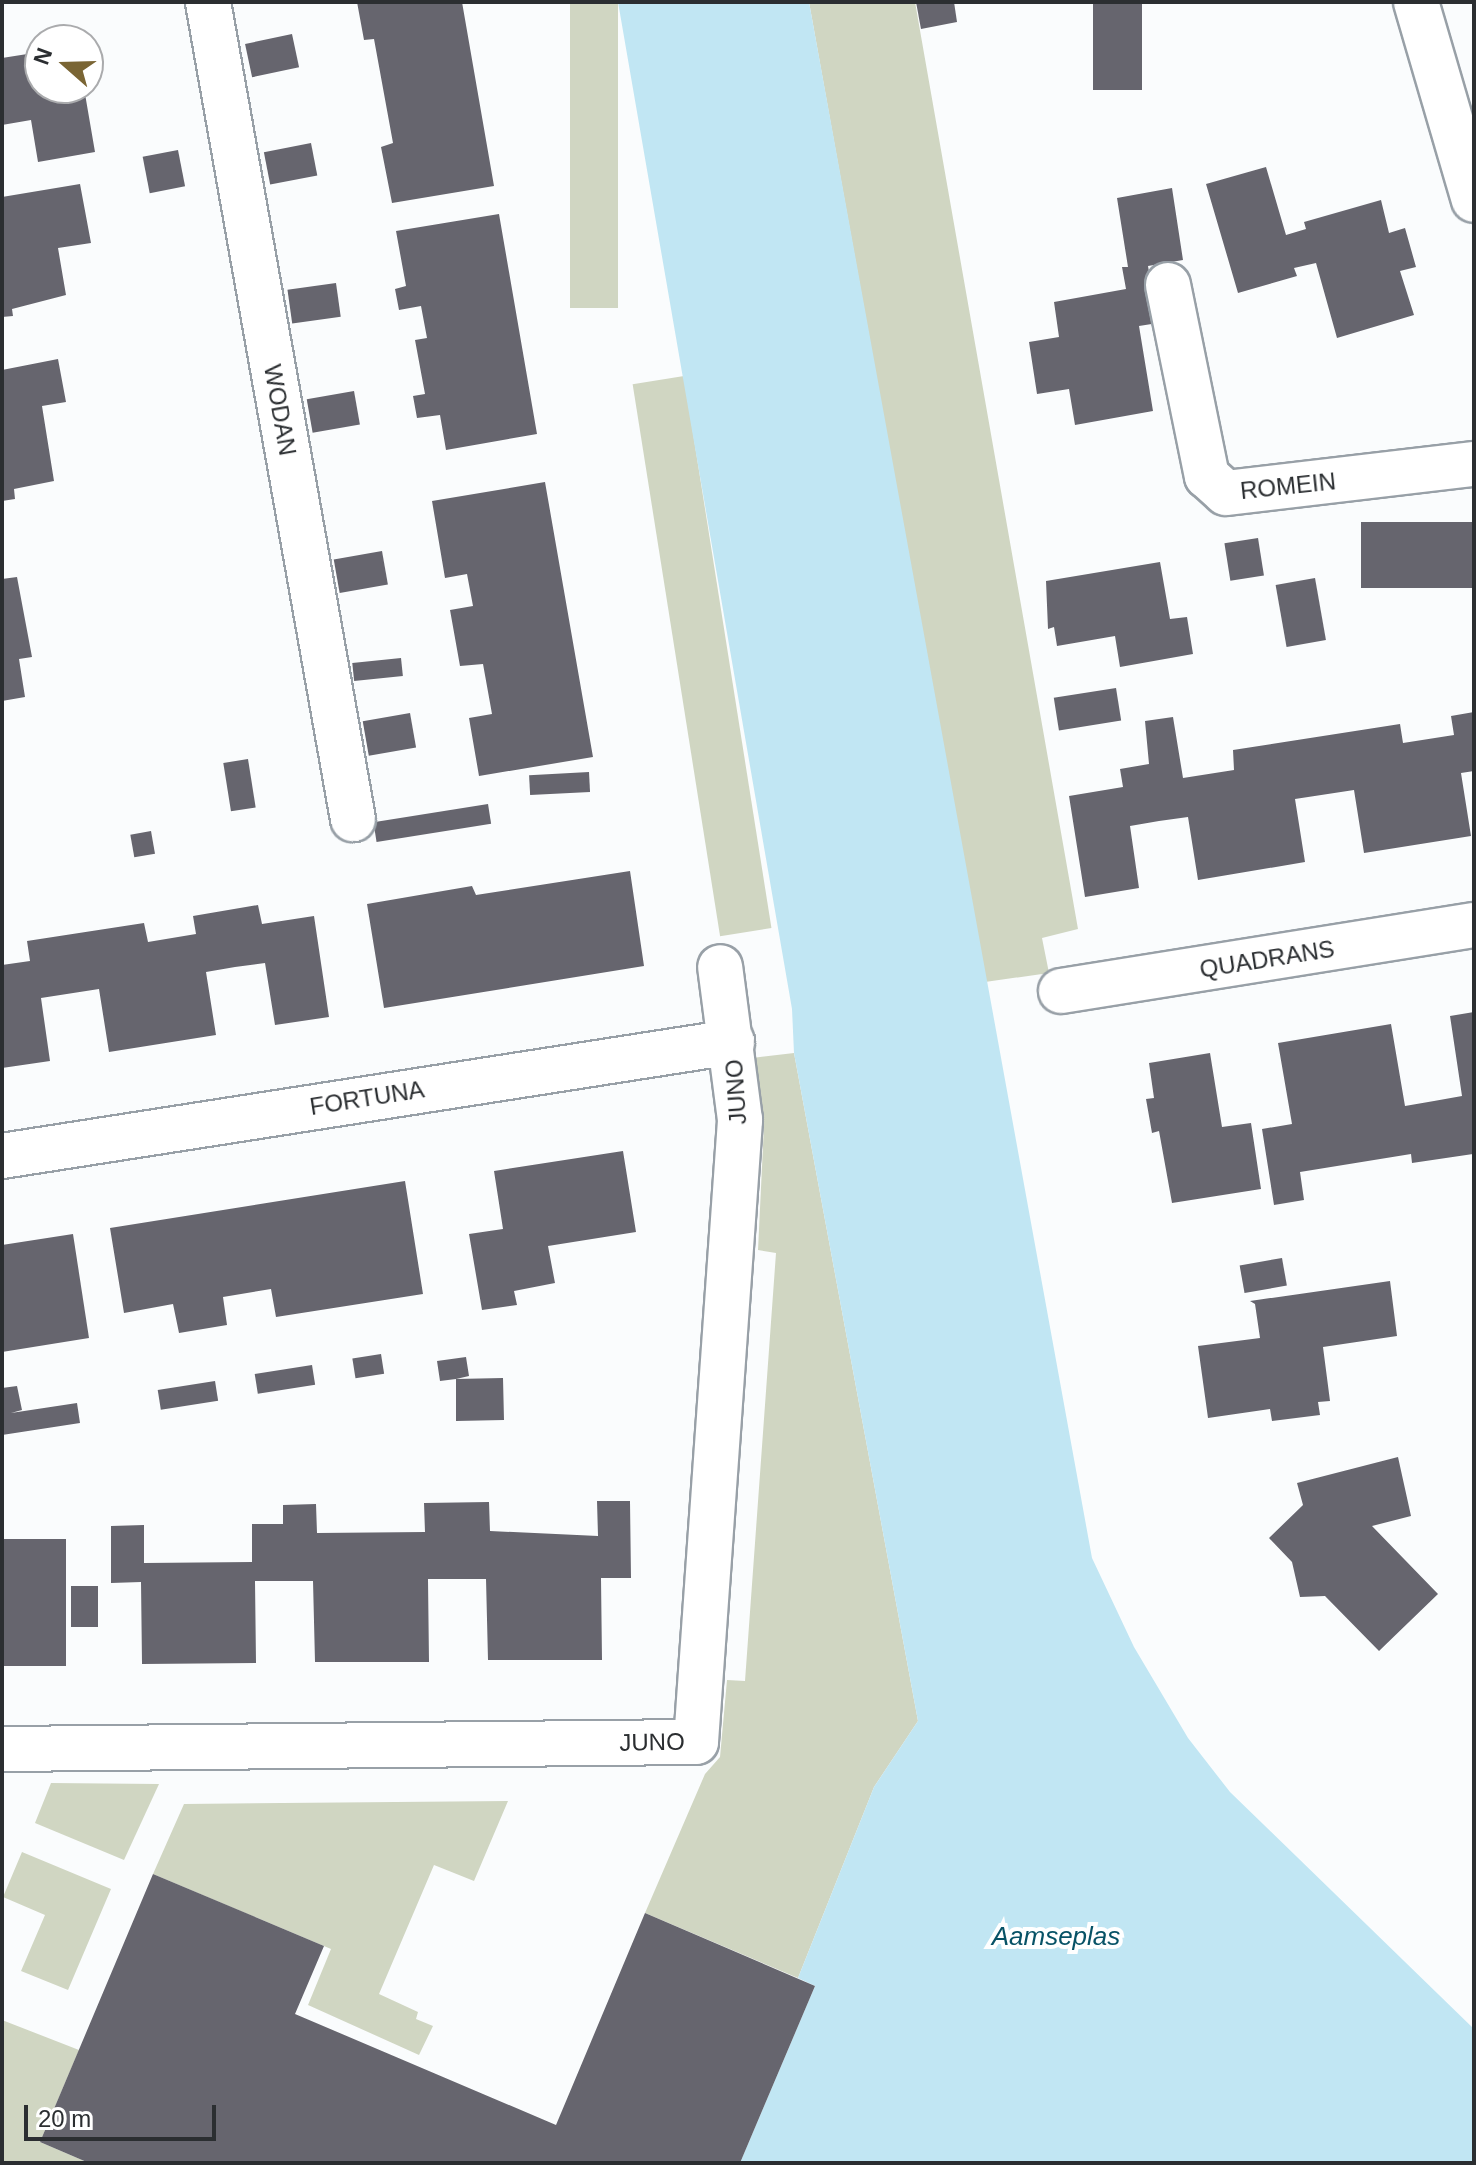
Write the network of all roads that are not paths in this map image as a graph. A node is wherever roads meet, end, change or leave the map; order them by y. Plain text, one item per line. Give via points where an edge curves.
1 (208, 2) edge
2 (1416, 2) edge
3 (1474, 200) edge
4 (1168, 285) dead end
5 (1474, 464) edge
6 (353, 819) dead end
7 (1474, 925) edge
8 (720, 967) dead end
9 (1061, 991) dead end
10 (732, 1042) junction
11 (2, 1156) edge
12 (2, 1749) edge

1 - 6 street, WODAN
2 - 3 street
4 - 5 street, ROMEIN via 1207,476 1226,493
7 - 9 street, QUADRANS
8 - 10 street
10 - 11 street, FORTUNA
10 - 12 street, JUNO via 740,1120 696,1742

